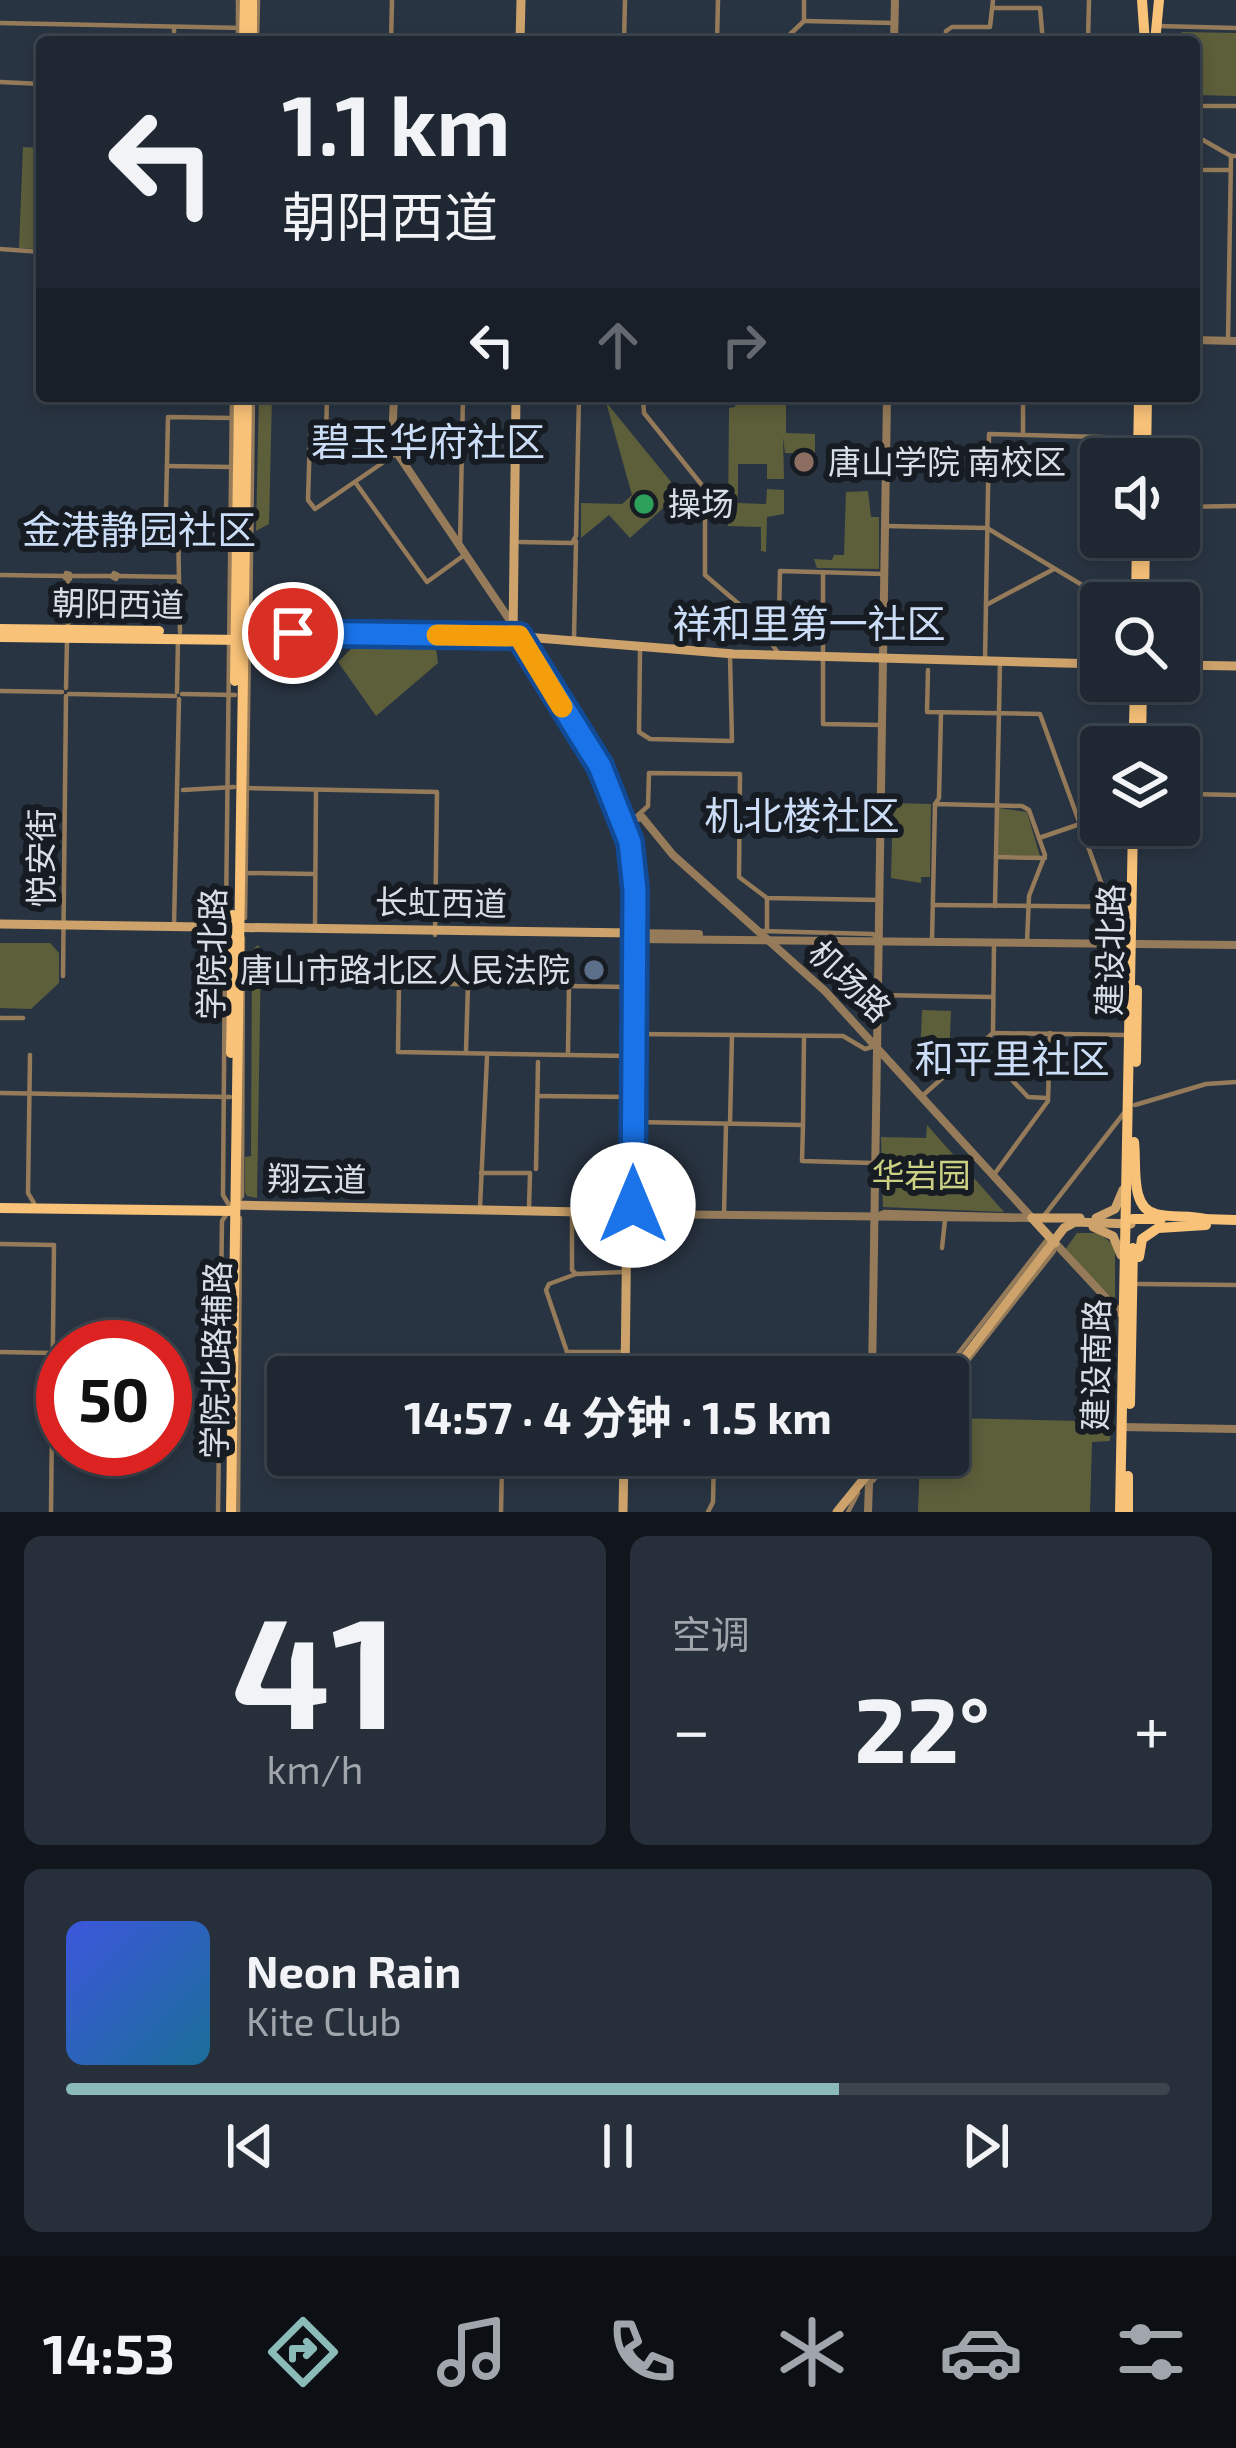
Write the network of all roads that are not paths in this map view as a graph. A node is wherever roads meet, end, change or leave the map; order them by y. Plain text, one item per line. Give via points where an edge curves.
1 (248, 0) edge
2 (392, 0) edge
3 (524, 0) edge
4 (625, 0) edge
5 (718, 0) edge
6 (804, 0) edge
7 (895, 0) edge
8 (1089, 0) edge
9 (1151, 0) edge
10 (993, 4) edge
11 (804, 21) junction
12 (0, 23) edge
13 (895, 23) junction
14 (174, 26) junction
15 (1158, 26) junction
16 (241, 28) junction
17 (1236, 28) edge
18 (174, 36) edge
19 (245, 36) edge
20 (248, 36) edge
21 (392, 36) edge
22 (523, 36) edge
23 (624, 36) edge
24 (717, 36) edge
25 (788, 36) edge
26 (894, 36) edge
27 (946, 36) edge
28 (1043, 36) edge
29 (1086, 36) edge
30 (1150, 36) edge
31 (1153, 36) edge
32 (0, 82) edge
33 (36, 84) edge
34 (1200, 106) edge
35 (1236, 106) edge
36 (1200, 138) edge
37 (1233, 156) edge
38 (1200, 170) edge
39 (1230, 170) junction
40 (0, 249) edge
41 (36, 252) edge
42 (1200, 340) edge
43 (1232, 341) edge
44 (241, 402) edge
45 (243, 402) edge
46 (327, 402) edge
47 (394, 402) edge
48 (463, 402) edge
49 (519, 402) edge
50 (519, 402) edge
51 (579, 402) edge
52 (644, 402) edge
53 (887, 402) edge
54 (1023, 402) edge
55 (1142, 402) edge
56 (1143, 402) edge
57 (235, 418) junction
58 (1022, 435) junction
59 (326, 436) junction
60 (1138, 438) joint
61 (1142, 438) edge
62 (392, 442) junction
63 (397, 453) junction
64 (167, 466) junction
65 (242, 466) junction
66 (355, 482) junction
67 (1236, 506) edge
68 (1200, 507) edge
69 (178, 526) junction
70 (885, 526) junction
71 (234, 527) junction
72 (987, 528) junction
73 (576, 536) junction
74 (520, 542) junction
75 (463, 549) junction
76 (1054, 568) junction
77 (823, 572) junction
78 (884, 574) junction
79 (0, 575) edge
80 (68, 577) junction
81 (179, 577) junction
82 (1080, 584) edge
83 (986, 605) junction
84 (763, 628) junction
85 (0, 633) edge
86 (67, 634) junction
87 (240, 636) junction
88 (179, 637) junction
89 (517, 637) junction
90 (574, 643) junction
91 (640, 651) junction
92 (730, 656) junction
93 (780, 656) junction
94 (822, 659) junction
95 (882, 659) junction
96 (985, 661) junction
97 (1000, 662) junction
98 (1080, 664) edge
99 (1200, 665) edge
100 (1236, 666) edge
101 (928, 670) dead end
102 (0, 691) edge
103 (66, 693) junction
104 (178, 695) junction
105 (231, 695) junction
106 (941, 712) junction
107 (1000, 713) junction
108 (881, 725) junction
109 (238, 788) junction
110 (179, 790) junction
111 (316, 790) junction
112 (1200, 794) edge
113 (1236, 795) edge
114 (935, 804) junction
115 (998, 806) junction
116 (637, 815) junction
117 (622, 822) junction
118 (1080, 824) joint
119 (1039, 838) junction
120 (1088, 846) edge
121 (1135, 846) edge
122 (1136, 846) edge
123 (997, 857) junction
124 (1045, 858) junction
125 (243, 873) junction
126 (315, 874) junction
127 (767, 898) junction
128 (880, 901) junction
129 (933, 905) junction
130 (995, 906) junction
131 (1028, 906) junction
132 (1110, 907) junction
133 (1131, 907) junction
134 (174, 926) junction
135 (0, 927) edge
136 (64, 927) junction
137 (315, 928) junction
138 (236, 929) junction
139 (435, 933) junction
140 (632, 936) junction
141 (764, 936) junction
142 (879, 940) junction
143 (932, 940) junction
144 (994, 941) junction
145 (1027, 942) junction
146 (1134, 943) junction
147 (1236, 945) edge
148 (63, 976) dead end
149 (468, 984) junction
150 (569, 986) junction
151 (629, 987) junction
152 (878, 995) junction
153 (993, 997) junction
154 (0, 1018) edge
155 (23, 1018) dead end
156 (992, 1033) junction
157 (633, 1034) junction
158 (1050, 1034) junction
159 (732, 1035) junction
160 (1129, 1035) junction
161 (804, 1036) junction
162 (877, 1045) junction
163 (979, 1046) junction
164 (466, 1053) junction
165 (30, 1054) dead end
166 (568, 1055) junction
167 (628, 1056) junction
168 (487, 1057) dead end
169 (538, 1062) dead end
170 (234, 1070) junction
171 (1236, 1082) edge
172 (0, 1093) edge
173 (30, 1093) junction
174 (226, 1096) junction
175 (538, 1096) junction
176 (629, 1097) junction
177 (921, 1097) junction
178 (1048, 1098) junction
179 (1131, 1107) junction
180 (633, 1122) junction
181 (728, 1124) junction
182 (803, 1125) junction
183 (1130, 1144) junction
184 (874, 1163) junction
185 (536, 1168) dead end
186 (482, 1173) junction
187 (993, 1176) junction
188 (34, 1203) junction
189 (0, 1205) edge
190 (232, 1208) junction
191 (480, 1208) junction
192 (529, 1209) junction
193 (630, 1214) junction
194 (572, 1215) junction
195 (724, 1215) junction
196 (873, 1217) junction
197 (945, 1218) junction
198 (1096, 1218) junction
199 (1129, 1221) junction
200 (1206, 1222) junction
201 (1236, 1222) edge
202 (1048, 1230) junction
203 (0, 1244) edge
204 (942, 1248) dead end
205 (626, 1272) junction
206 (576, 1274) junction
207 (1236, 1285) edge
208 (1132, 1290) junction
209 (1124, 1317) junction
210 (53, 1320) edge
211 (0, 1352) edge
212 (36, 1353) edge
213 (626, 1353) junction
214 (626, 1356) edge
215 (627, 1356) edge
216 (872, 1356) edge
217 (961, 1356) edge
218 (229, 1405) junction
219 (1126, 1427) junction
220 (1236, 1429) edge
221 (51, 1476) edge
222 (502, 1476) edge
223 (624, 1476) edge
224 (626, 1476) edge
225 (714, 1476) edge
226 (867, 1476) edge
227 (869, 1476) edge
228 (875, 1476) edge
229 (51, 1512) edge
230 (228, 1512) edge
231 (501, 1512) edge
232 (626, 1512) edge
233 (707, 1512) edge
234 (840, 1512) edge
235 (868, 1512) edge
236 (1124, 1512) edge

1 - 16 main road
1 - 20 main road
2 - 21 street
3 - 22 main road
4 - 23 street
5 - 24 street
6 - 11 street
7 - 13 street
8 - 29 street
9 - 15 main road
9 - 30 main road
10 - 27 street via 990,27 952,27
10 - 28 street via 1040,8
11 - 13 street
11 - 25 street
12 - 14 street
13 - 26 street
14 - 16 street
14 - 18 street
15 - 17 street
15 - 31 main road
16 - 19 main road
32 - 33 street
34 - 35 street
36 - 37 street
37 - 39 street
38 - 39 street
39 - 43 street
40 - 41 street
42 - 43 street
44 - 57 main road, 学院北路
45 - 65 main road, 学院北路
46 - 59 street
47 - 62 street
48 - 75 street
49 - 74 main road
50 - 89 main road
51 - 73 street
52 - 84 street via 644,413 707,494 705,575
53 - 70 street
54 - 58 street
55 - 60 main road
56 - 61 main road
57 - 64 street via 168,417
57 - 65 main road, 学院北路
58 - 60 street
58 - 72 street via 988,434
59 - 62 street
59 - 66 street via 310,435 309,501 315,509
62 - 63 street
63 - 66 street
63 - 75 street
64 - 65 street
64 - 69 street via 166,508
65 - 71 main road, 学院北路
65 - 87 main road, 学院北路
66 - 75 street via 427,582
67 - 68 street
69 - 71 street
69 - 81 street
70 - 72 street
70 - 78 street
71 - 87 main road, 学院北路
72 - 76 street
72 - 83 street
73 - 74 street via 572,543
73 - 90 street
74 - 89 main road
75 - 89 street
76 - 82 street
76 - 83 street
77 - 78 street
77 - 84 street via 780,572 779,616
77 - 94 street
78 - 95 street
79 - 80 street
80 - 81 street
80 - 86 street, 悦安街
81 - 88 street
83 - 96 street
84 - 93 street
85 - 86 main road, 朝阳西道
86 - 88 main road, 朝阳西道
86 - 103 street, 悦安街
87 - 88 main road, 朝阳西道
87 - 89 main road, 朝阳西道
87 - 105 main road, 学院北路
87 - 109 main road, 学院北路
88 - 104 street
89 - 90 main road, 朝阳西道
89 - 91 main road, 朝阳西道
89 - 117 main road
90 - 93 main road, 朝阳西道
91 - 92 main road, 朝阳西道
91 - 92 street via 639,732 650,739 732,741
92 - 94 main road, 朝阳西道
93 - 94 main road, 朝阳西道
94 - 95 main road, 朝阳西道
94 - 108 street via 823,724
95 - 96 main road, 朝阳西道
95 - 108 street
96 - 97 main road, 朝阳西道
97 - 98 main road, 朝阳西道
97 - 107 street
99 - 100 main road
101 - 106 street via 927,712
102 - 103 street
103 - 104 street
103 - 136 street, 悦安街
104 - 105 street
104 - 110 street
105 - 109 main road, 学院北路
106 - 107 street
106 - 114 street
107 - 115 street
107 - 118 street via 1040,714
108 - 128 street
109 - 110 street
109 - 111 street
109 - 125 main road, 学院北路
109 - 138 main road, 学院北路
110 - 134 street
111 - 126 street
111 - 139 street via 437,792
112 - 113 street
114 - 115 street
114 - 129 street
115 - 119 street via 1027,808
115 - 123 street
116 - 117 street
116 - 127 street via 648,806 651,772 740,774 738,872
116 - 141 street, 机场路
117 - 140 main road
118 - 119 street
119 - 124 street
120 - 132 street
121 - 133 main road, 建设北路
122 - 146 main road, 建设北路
123 - 124 street
123 - 130 street
124 - 131 street
125 - 126 street
125 - 138 main road, 学院北路
126 - 137 street
127 - 128 street
127 - 141 street
128 - 142 street
129 - 130 street
129 - 143 street
130 - 131 street
131 - 132 street
131 - 145 street
132 - 133 street
133 - 146 main road, 建设北路
134 - 136 main road, 长虹西道
134 - 138 main road, 长虹西道
135 - 136 main road, 长虹西道
136 - 138 main road, 长虹西道
136 - 148 street, 悦安街
137 - 138 main road, 长虹西道
137 - 139 main road, 长虹西道
138 - 139 main road, 长虹西道
138 - 170 main road, 学院北路
138 - 170 main road, 学院北路 via 227,1000
139 - 140 main road, 长虹西道
140 - 141 street, 长虹西道
140 - 151 main road
140 - 157 main road
141 - 142 street, 长虹西道
141 - 162 street, 机场路
142 - 143 street, 长虹西道
142 - 152 street
143 - 144 street, 长虹西道
144 - 145 street, 长虹西道
144 - 153 street
145 - 146 street, 长虹西道
146 - 147 street, 长虹西道
146 - 160 main road, 建设北路
146 - 179 main road, 建设北路
149 - 150 street
149 - 164 street
149 - 164 street via 400,983 399,1006 398,1052
150 - 151 street
150 - 166 street
151 - 167 main road
152 - 153 street
152 - 162 street
153 - 156 street
154 - 155 street
156 - 158 street
156 - 163 street
157 - 159 street
157 - 180 main road
158 - 160 street
158 - 178 street
159 - 161 street
159 - 181 street
160 - 179 main road, 建设北路
161 - 162 street
161 - 182 street
162 - 177 street, 机场路
162 - 184 street
163 - 177 street
163 - 178 street via 1028,1097
164 - 166 street
165 - 173 street
166 - 167 street
167 - 176 main road
168 - 186 street
169 - 175 street
170 - 174 main road, 学院北路
170 - 190 main road, 学院北路
171 - 179 street
172 - 173 street
173 - 174 street
173 - 188 street
174 - 190 main road, 学院北路
175 - 176 street
175 - 185 street
176 - 193 main road
177 - 187 street, 机场路
178 - 187 street
179 - 183 main road, 建设北路
179 - 202 street
180 - 181 street
180 - 193 main road
181 - 182 street
181 - 195 street
182 - 184 street via 802,1162
183 - 198 main road via 1121,1201
183 - 199 main road, 建设北路
183 - 200 main road via 1144,1208
184 - 196 street
186 - 191 street
186 - 192 street via 530,1173
187 - 202 street, 机场路
188 - 189 main road, 翔云道
188 - 190 main road, 翔云道
189 - 190 main road, 翔云道
190 - 191 main road, 翔云道
190 - 194 main road, 翔云道
190 - 218 main road, 学院北路
190 - 218 main road, 学院北路 via 238,1257
191 - 192 main road, 翔云道
192 - 193 main road, 翔云道
193 - 194 main road, 翔云道
193 - 195 street, 翔云道
193 - 205 main road
193 - 215 main road
194 - 206 street
195 - 196 street, 翔云道
196 - 197 street, 翔云道
196 - 202 street via 1020,1213
196 - 216 street
197 - 202 street, 翔云道
197 - 204 street
198 - 199 main road
198 - 202 main road
199 - 200 main road
199 - 202 main road
199 - 208 main road, 建设南路
200 - 201 main road
200 - 208 main road via 1144,1236
202 - 208 main road via 1093,1227 1113,1236
202 - 209 street, 机场路
202 - 217 main road
203 - 210 street via 54,1245
205 - 206 street
205 - 213 main road
206 - 213 street via 546,1290 567,1352
207 - 208 street
208 - 209 main road, 建设南路
208 - 219 main road, 建设南路
209 - 219 main road, 建设南路
211 - 212 street
213 - 214 main road
218 - 230 main road, 学院北路
219 - 220 street
219 - 236 main road, 建设南路
221 - 229 street
222 - 231 street
223 - 232 main road
224 - 232 main road
225 - 233 street
226 - 234 main road
227 - 234 main road
228 - 235 street

